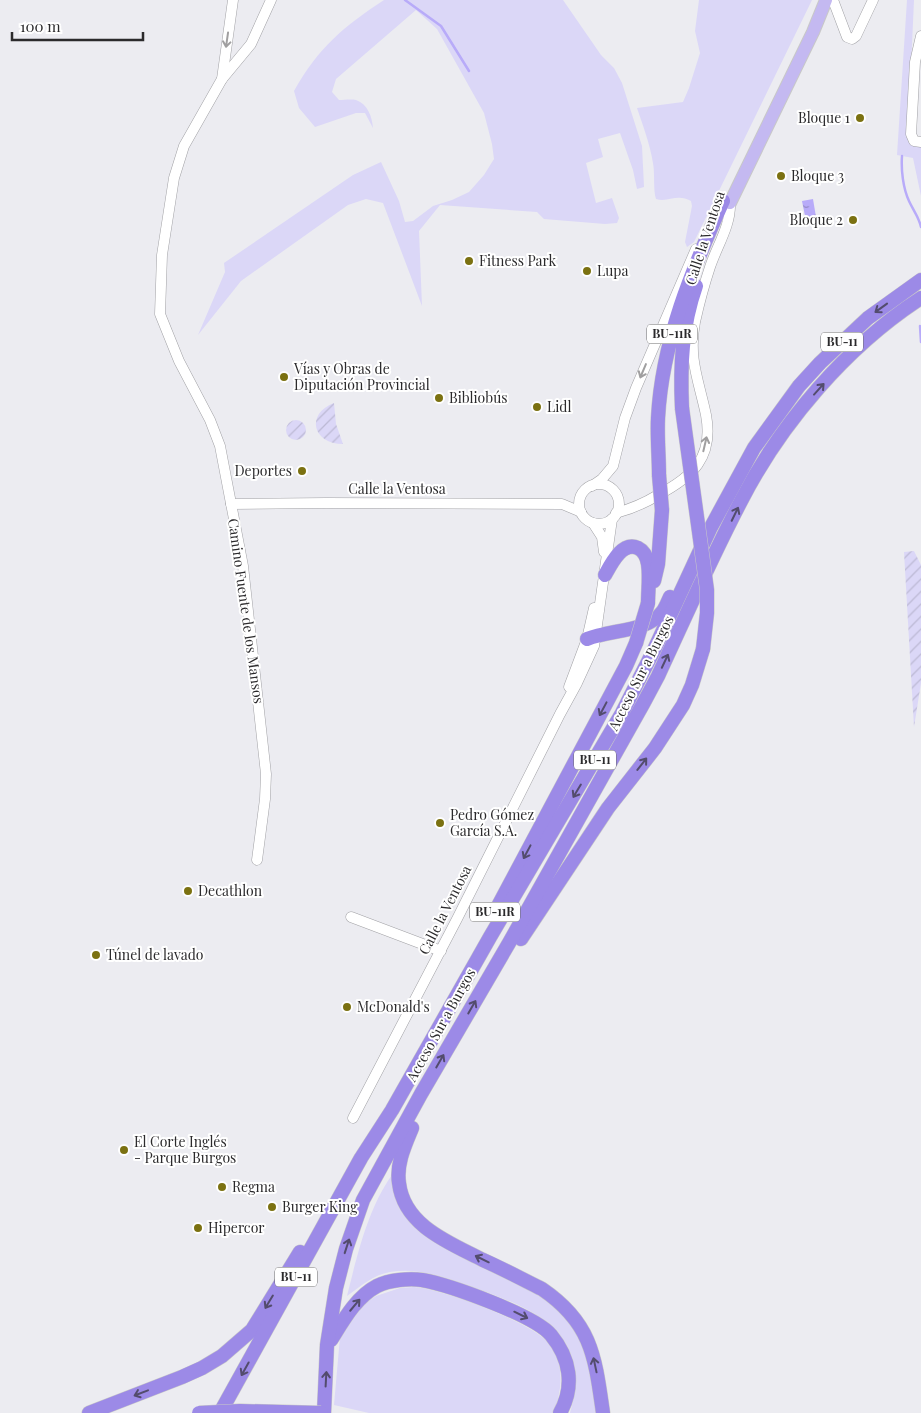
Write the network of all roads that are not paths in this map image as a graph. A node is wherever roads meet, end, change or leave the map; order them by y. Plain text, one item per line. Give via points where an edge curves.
1 (232, 0) edge
2 (271, 0) edge
3 (820, 0) edge
4 (826, 0) edge
5 (833, 0) edge
6 (874, 0) edge
7 (921, 36) edge
8 (222, 79) junction
9 (921, 142) edge
10 (727, 202) junction
11 (921, 280) edge
12 (921, 298) edge
13 (774, 417) junction
14 (592, 486) junction
15 (582, 495) junction
16 (231, 504) junction
17 (562, 504) junction
18 (581, 512) junction
19 (614, 516) junction
20 (593, 523) junction
21 (607, 566) junction
22 (648, 603) junction
23 (592, 638) junction
24 (257, 860) dead end
25 (351, 917) dead end
26 (441, 951) junction
27 (483, 986) junction
28 (418, 1099) junction
29 (353, 1118) dead end
30 (362, 1158) junction
31 (328, 1345) junction
32 (89, 1413) edge
33 (199, 1413) edge
34 (220, 1413) edge
35 (322, 1413) edge
36 (560, 1413) edge
37 (603, 1413) edge

1 -> 8 street, Camino Fuente de los Mansos
2 - 8 street via 251,44
3 - 10 main road, Calle la Ventosa
4 - 10 main road, Calle la Ventosa
5 - 6 street via 852,39
7 - 9 street via 915,62 911,134 914,140
8 - 16 street, Camino Fuente de los Mansos via 179,159 162,255 160,314 179,362 220,446
10 -> 14 street, Calle la Ventosa via 714,211 688,265 636,388 613,466 602,480
19 -> 10 street, Calle la Ventosa via 679,484 699,464 703,454 708,429 693,361 693,340 710,267 730,216
10 - 22 highway, BU-11R, bridge via 690,277 668,350 658,419 662,530
27 -> 10 highway, BU-11R, bridge via 512,952 608,808 655,748 692,685 703,649 708,614 682,408 680,368 686,324
11 -> 13 highway, Acceso Sur a Burgos / BU-11 via 868,318 820,363
27 -> 12 highway, Acceso Sur a Burgos / BU-11 via 658,676 741,500 787,426 845,360
13 - 23 highway via 728,477 663,610 651,621
13 -> 30 highway, Acceso Sur a Burgos / BU-11 via 730,490 622,713
14 - 15 street
14 - 19 street via 606,486 616,494 618,500
15 - 17 street, Calle la Ventosa
15 - 18 street
16 - 17 street, Calle la Ventosa
16 - 24 street, Camino Fuente de los Mansos via 243,566 266,774
17 - 18 street, Calle la Ventosa
18 - 20 street
19 - 20 street via 606,522
19 - 21 street, Calle la Ventosa
20 - 21 street, Calle la Ventosa via 603,541
21 - 22 highway via 629,547 642,551 648,564
21 - 23 street, Calle la Ventosa
22 -> 30 highway, BU-11R, bridge via 626,666
23 - 26 street, Calle la Ventosa via 594,646 577,683
25 - 26 street
26 - 29 street, Calle la Ventosa
28 -> 27 highway, Acceso Sur a Burgos / BU-11
31 -> 28 highway, Acceso Sur a Burgos / BU-11 via 336,1288 360,1208
37 -> 28 highway via 596,1362 576,1320 564,1307 542,1289 438,1237 408,1208 399,1184 399,1172
30 -> 32 highway via 342,1181 255,1325 232,1348 202,1368
30 -> 34 highway, Acceso Sur a Burgos / BU-11
35 -> 31 highway, Acceso Sur a Burgos / BU-11
31 -> 36 highway via 354,1305 378,1286 401,1280 429,1282 498,1305 550,1334 568,1364 568,1392
33 - 35 highway, bridge

